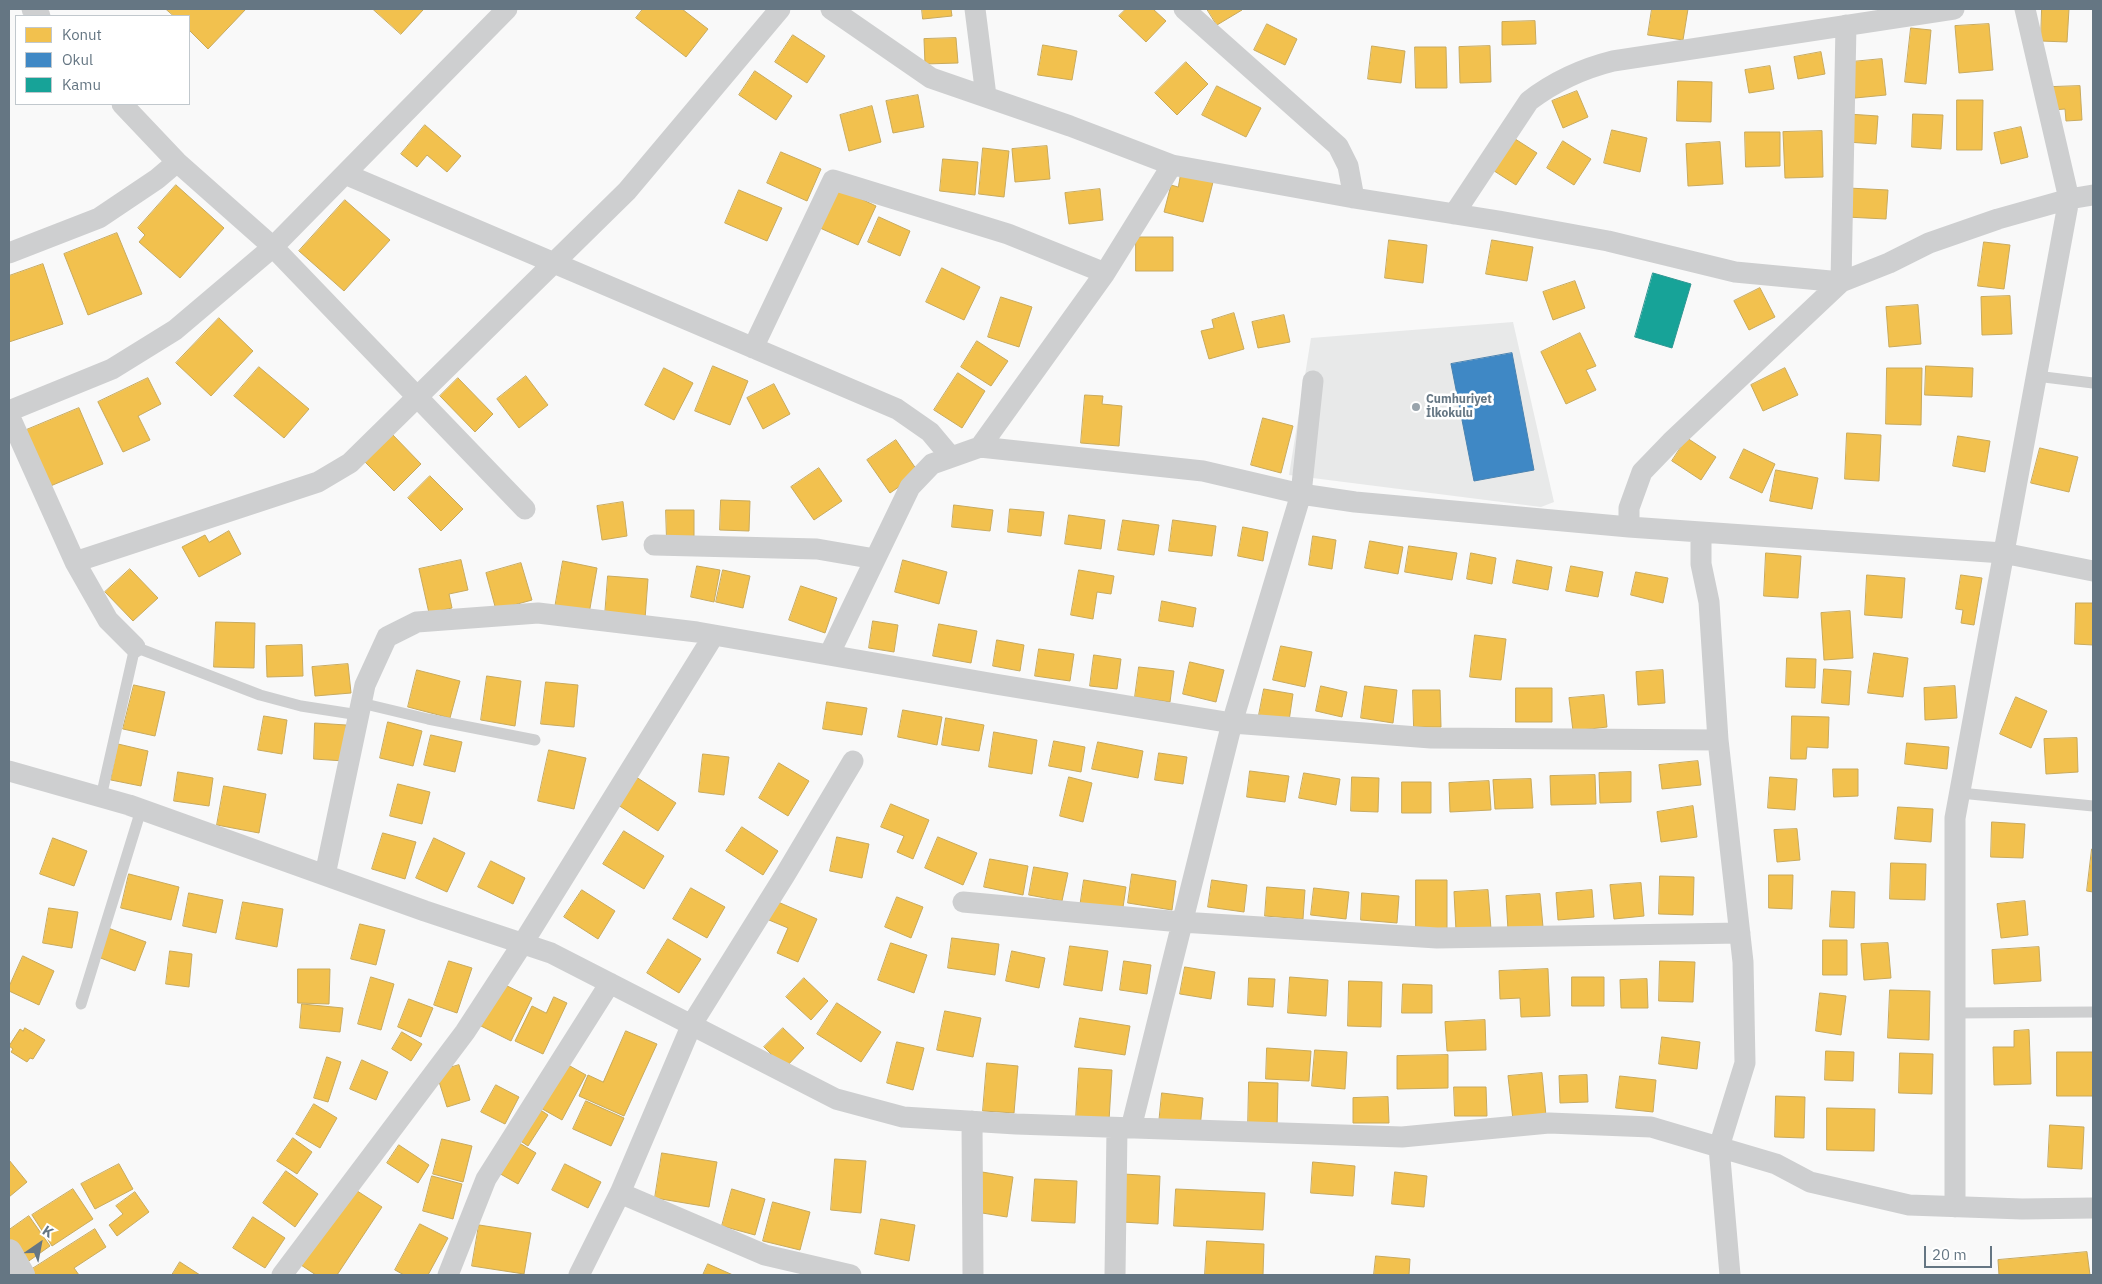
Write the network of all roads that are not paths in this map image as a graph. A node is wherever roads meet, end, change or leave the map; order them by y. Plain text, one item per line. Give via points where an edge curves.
1 (507, 9) edge
2 (780, 9) edge
3 (831, 9) edge
4 (975, 9) edge
5 (1184, 9) edge
6 (1954, 9) edge
7 (2025, 9) edge
8 (1846, 25) junction
9 (986, 96) junction
10 (123, 105) edge
11 (177, 162) junction
12 (1172, 165) junction
13 (345, 174) junction
14 (2093, 194) edge
15 (1354, 198) junction
16 (2069, 199) junction
17 (1454, 214) junction
18 (272, 246) junction
19 (9, 253) edge
20 (554, 263) junction
21 (1105, 273) junction
22 (1841, 282) junction
23 (753, 348) junction
24 (2036, 376) junction
25 (1313, 381) dead end
26 (2093, 383) edge
27 (418, 397) junction
28 (9, 411) edge
29 (9, 415) edge
30 (980, 447) junction
31 (951, 457) junction
32 (1301, 494) junction
33 (525, 509) dead end
34 (1629, 526) junction
35 (1701, 532) junction
36 (654, 545) dead end
37 (2003, 553) junction
38 (875, 559) junction
39 (75, 562) junction
40 (2093, 571) edge
41 (714, 635) junction
42 (135, 647) junction
43 (830, 655) junction
44 (360, 709) junction
45 (1232, 723) junction
46 (535, 740) dead end
47 (1718, 740) junction
48 (853, 762) dead end
49 (9, 771) edge
50 (1960, 793) junction
51 (101, 797) junction
52 (2093, 806) edge
53 (142, 810) junction
54 (325, 875) junction
55 (964, 902) dead end
56 (1181, 922) junction
57 (1740, 933) junction
58 (523, 943) junction
59 (610, 982) junction
60 (81, 1004) dead end
61 (2093, 1012) edge
62 (1955, 1013) junction
63 (692, 1024) junction
64 (972, 1121) junction
65 (1124, 1128) junction
66 (1719, 1147) junction
67 (620, 1193) junction
68 (1955, 1207) junction
69 (2093, 1208) edge
70 (9, 1252) edge
71 (22, 1275) edge
72 (282, 1275) edge
73 (448, 1275) edge
74 (579, 1275) edge
75 (851, 1275) edge
76 (973, 1275) edge
77 (1115, 1275) edge
78 (1730, 1275) edge

1 - 13 street
2 - 20 street via 628,191
3 - 9 street via 931,78
4 - 9 street
5 - 15 street via 1338,146 1348,166
6 - 8 street
7 - 16 street
8 - 17 street via 1613,61 1577,72 1544,89 1529,101
8 - 22 street
9 - 12 street
10 - 11 street
11 - 18 street
11 - 19 street via 99,218
12 - 15 street
12 - 21 street
13 - 18 street
13 - 20 street
14 - 16 street
15 - 17 street
16 - 22 street via 1929,243
16 - 24 street
17 - 22 street via 1608,241 1735,272
18 - 27 street
18 - 28 street via 175,330 112,369
20 - 23 street
20 - 27 street
21 - 23 street via 1008,234 834,180
21 - 30 street
22 - 34 street via 1642,472 1629,508
23 - 31 street via 897,410 930,432
24 - 26 lane
24 - 37 street
25 - 32 street
27 - 33 street
27 - 39 street via 350,462 318,482
29 - 39 street
30 - 31 street
30 - 32 street via 1203,470
31 - 38 street via 932,464 910,487
32 - 34 street via 1355,502
32 - 45 street
34 - 35 street
35 - 37 street
35 - 47 street via 1701,564 1708,602
36 - 38 street via 817,549
37 - 40 street
37 - 50 street
38 - 43 street
39 - 42 street via 108,620
41 - 43 street
41 - 44 street via 538,613 417,622 387,637 365,685
41 - 58 street
42 - 44 lane via 260,695 301,706
42 - 51 lane
43 - 45 street
44 - 46 lane
44 - 54 street
45 - 47 street via 1431,738
45 - 56 street
47 - 57 street
48 - 63 street
49 - 51 street
50 - 52 lane
50 - 62 street via 1955,818
51 - 53 street
53 - 54 street
53 - 60 lane
54 - 58 street
55 - 56 street
56 - 57 street via 1437,938
56 - 65 street
57 - 66 street via 1744,1063
58 - 59 street
58 - 72 street via 465,1032
59 - 63 street
59 - 73 street via 486,1178
61 - 62 lane
62 - 68 street
63 - 64 street via 836,1099 903,1117
63 - 67 street
64 - 65 street
64 - 76 street
65 - 66 street via 1402,1137 1558,1124 1651,1127
65 - 77 street
66 - 68 street via 1776,1164 1810,1182 1909,1205
66 - 78 street
67 - 74 street
67 - 75 street via 765,1255
68 - 69 street
70 - 71 street

